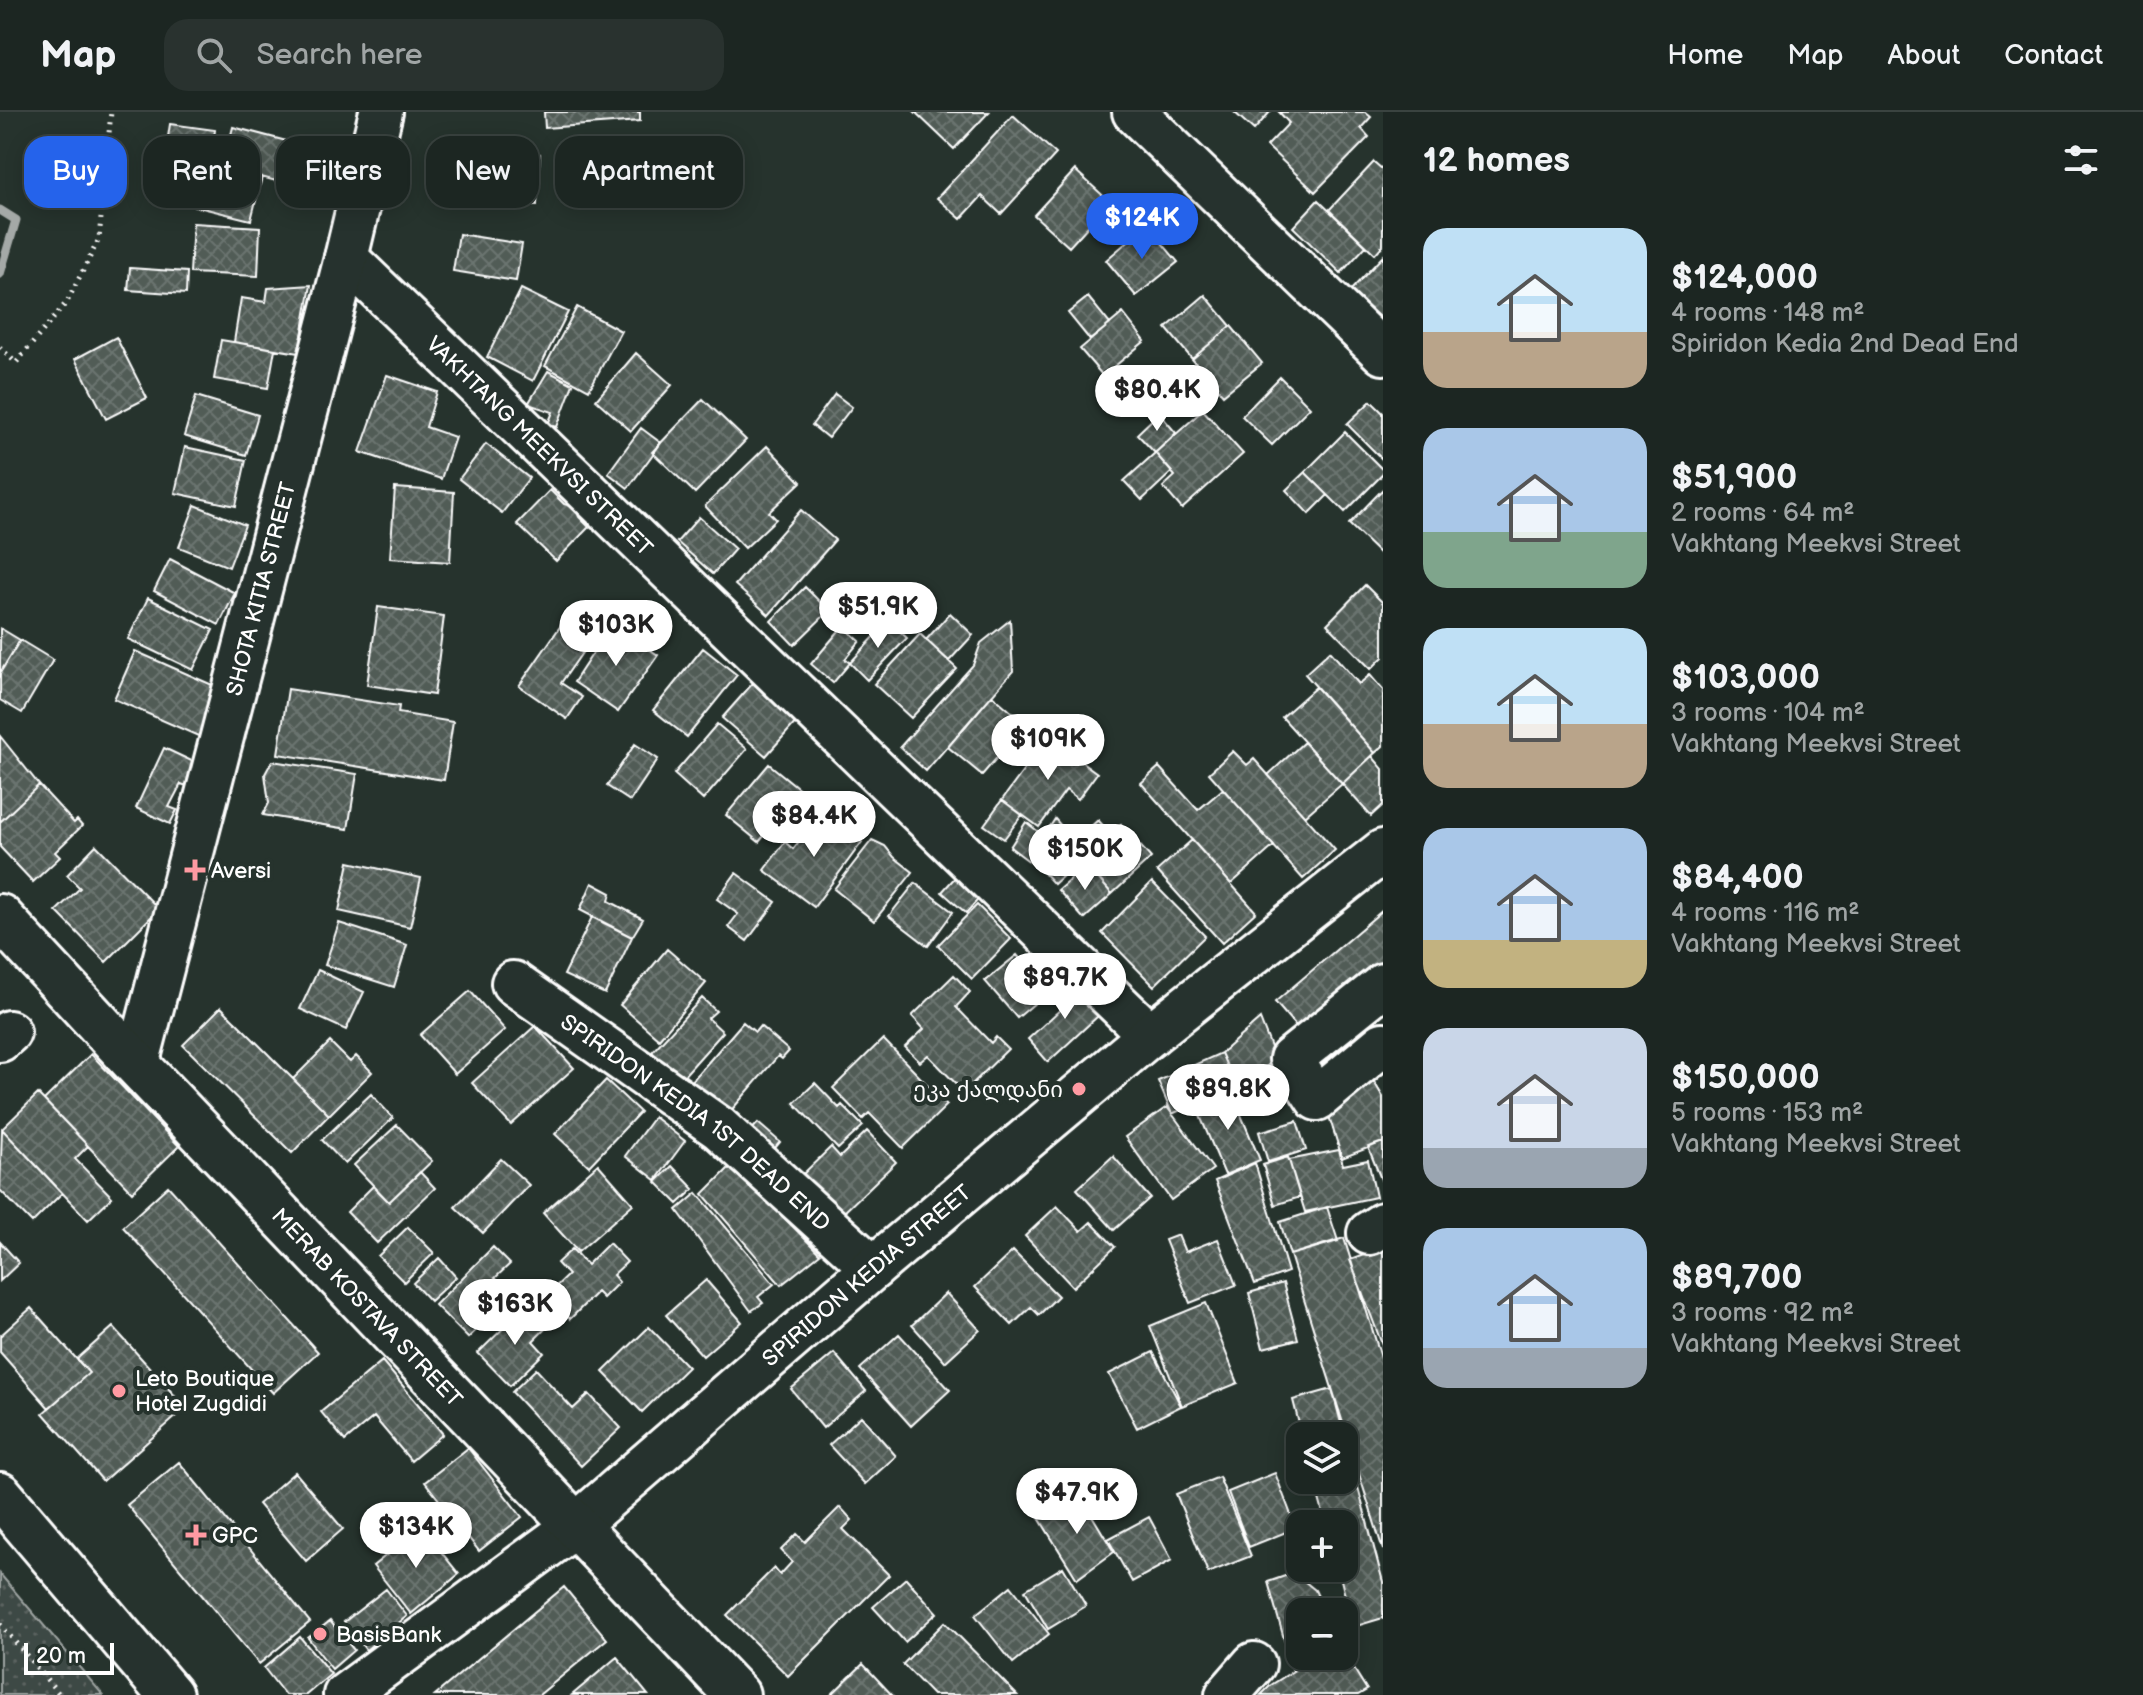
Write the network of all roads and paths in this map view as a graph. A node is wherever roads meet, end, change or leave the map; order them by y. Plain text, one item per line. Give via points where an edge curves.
1 (111, 112) edge
2 (381, 112) edge
3 (1134, 112) edge
4 (346, 258) junction
5 (0, 347) edge
6 (1383, 353) edge
7 (1383, 851) edge
8 (0, 917) edge
9 (513, 983) dead end
10 (1383, 985) edge
11 (1150, 1035) junction
12 (1383, 1044) edge
13 (137, 1065) junction
14 (873, 1268) junction
15 (0, 1495) edge
16 (575, 1526) junction
17 (0, 1624) edge
18 (1254, 1664) dead end
19 (60, 1695) edge
20 (170, 1695) edge
21 (345, 1695) edge
22 (737, 1695) edge
23 (1227, 1695) edge

1 - 5 path via 99,239 67,302 16,363
2 - 4 street, SHOTA KITIA STREET
3 - 6 street
4 - 11 street, VAKHTANG MEEKVSI STREET
4 - 13 street, SHOTA KITIA STREET
7 - 11 street, SPIRIDON KEDIA STREET
8 - 13 main road, MERAB KOSTAVA STREET
9 - 14 street, SPIRIDON KEDIA 1ST DEAD END via 719,1128
10 - 12 street via 1291,1059 1317,1099
11 - 14 street, SPIRIDON KEDIA STREET
13 - 16 main road, MERAB KOSTAVA STREET
14 - 16 street, SPIRIDON KEDIA STREET
15 - 20 main road
16 - 21 street, SPIRIDON KEDIA STREET
16 - 22 main road, MERAB KOSTAVA STREET
17 - 19 path
18 - 23 street

